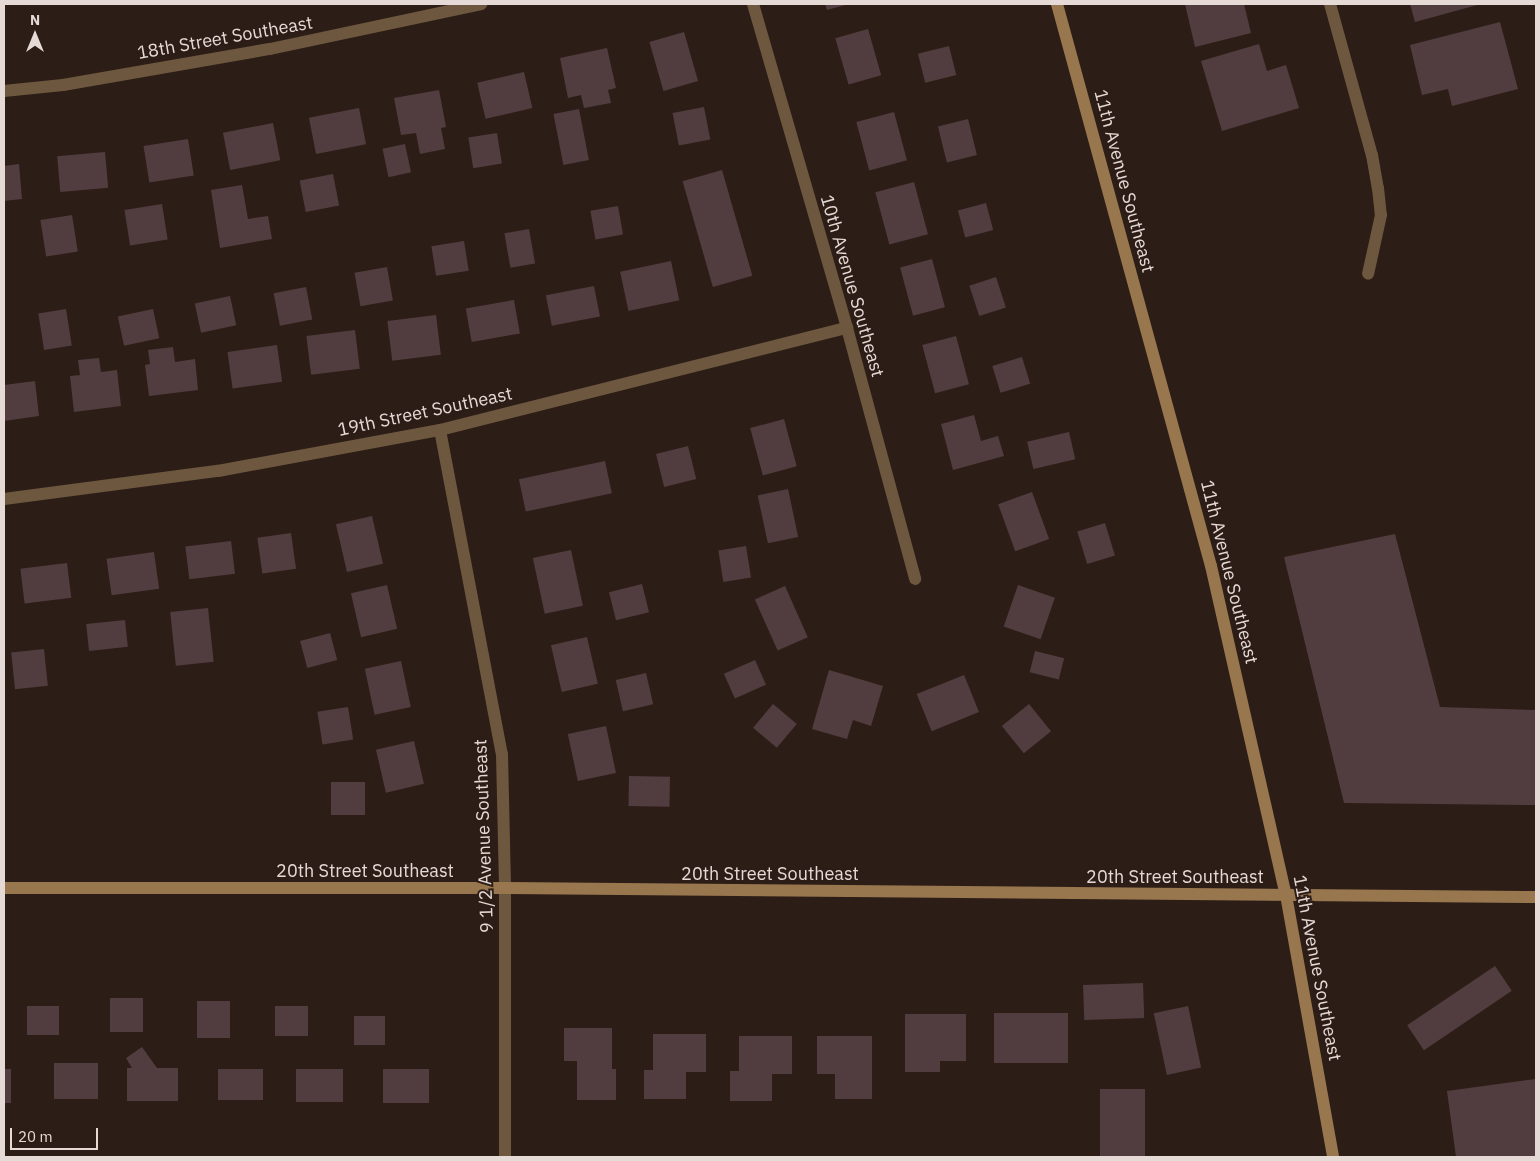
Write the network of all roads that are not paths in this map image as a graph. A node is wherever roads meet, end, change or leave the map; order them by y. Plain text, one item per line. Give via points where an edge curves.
1 (481, 4) edge
2 (753, 4) edge
3 (1057, 4) edge
4 (1330, 4) edge
5 (4, 91) edge
6 (1368, 274) dead end
7 (847, 328) junction
8 (440, 430) junction
9 (4, 499) edge
10 (915, 579) dead end
11 (4, 888) edge
12 (505, 888) junction
13 (1286, 896) junction
14 (1536, 897) edge
15 (505, 1157) edge
16 (1333, 1157) edge

1 - 5 street, 18th Street Southeast via 270,49 63,85
2 - 7 street, 10th Avenue Southeast
3 - 13 street, 11th Avenue Southeast via 1211,566
4 - 6 street via 1372,154 1378,188 1381,215
7 - 8 street, 19th Street Southeast
7 - 10 street, 10th Avenue Southeast
8 - 9 street, 19th Street Southeast via 218,471
8 - 12 street, 9 1/2 Avenue Southeast via 500,745
11 - 12 street, 20th Street Southeast
12 - 13 street, 20th Street Southeast
12 - 15 street, 9 1/2 Avenue Southeast
13 - 14 street, 20th Street Southeast
13 - 16 street, 11th Avenue Southeast

